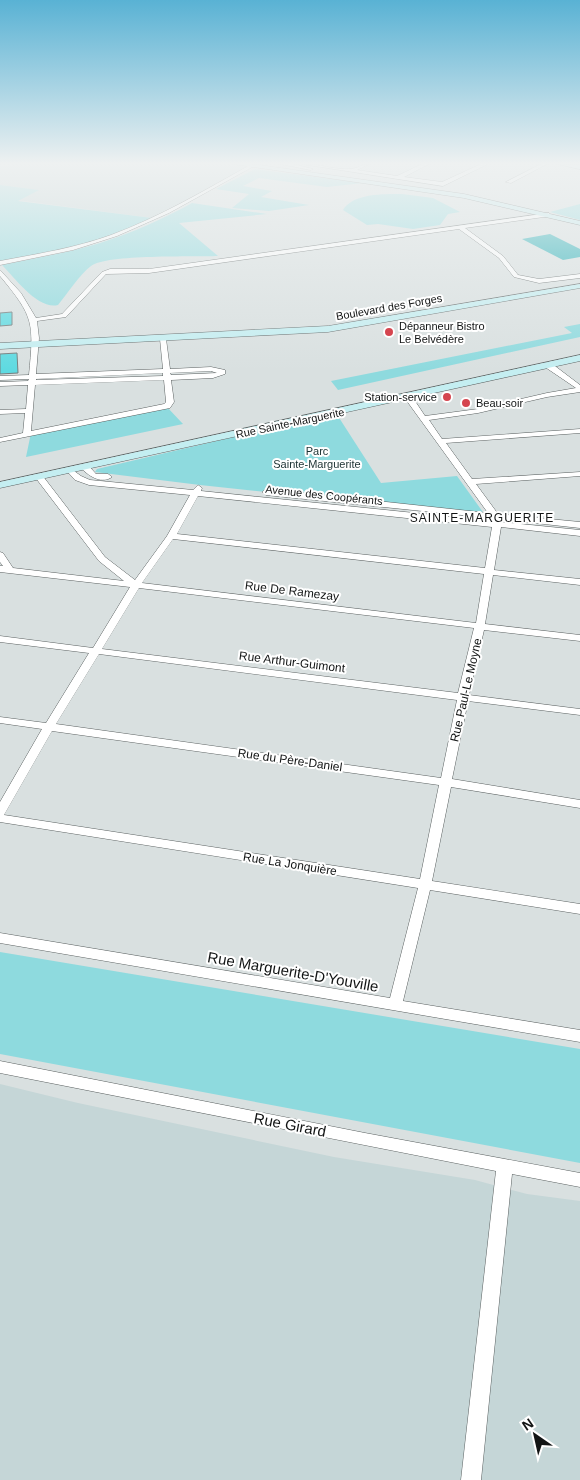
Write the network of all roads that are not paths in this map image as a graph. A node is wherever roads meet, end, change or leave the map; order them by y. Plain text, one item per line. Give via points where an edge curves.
1 (119, 233) edge
2 (417, 233) edge
3 (467, 233) edge
4 (0, 263) edge
5 (0, 272) edge
6 (580, 276) edge
7 (580, 286) edge
8 (580, 291) edge
9 (456, 310) junction
10 (34, 320) junction
11 (163, 339) junction
12 (36, 344) junction
13 (0, 346) edge
14 (580, 358) edge
15 (548, 365) junction
16 (168, 374) junction
17 (0, 378) edge
18 (32, 380) junction
19 (0, 384) edge
20 (580, 389) edge
21 (408, 397) junction
22 (0, 412) edge
23 (29, 413) junction
24 (0, 417) edge
25 (424, 418) junction
26 (580, 431) edge
27 (27, 435) junction
28 (0, 440) edge
29 (441, 441) junction
30 (85, 467) junction
31 (70, 470) junction
32 (580, 474) edge
33 (39, 476) junction
34 (471, 482) junction
35 (0, 484) edge
36 (197, 489) junction
37 (496, 520) junction
38 (579, 527) edge
39 (171, 536) junction
40 (0, 555) edge
41 (5, 570) edge
42 (490, 573) junction
43 (580, 582) edge
44 (136, 585) junction
45 (480, 626) junction
46 (580, 638) edge
47 (0, 639) edge
48 (96, 651) junction
49 (463, 697) junction
50 (580, 712) edge
51 (0, 720) edge
52 (49, 727) junction
53 (446, 782) junction
54 (580, 804) edge
55 (0, 812) edge
56 (0, 818) edge
57 (425, 885) junction
58 (580, 909) edge
59 (0, 938) edge
60 (395, 1006) junction
61 (580, 1036) edge
62 (0, 1067) edge
63 (505, 1166) junction
64 (580, 1180) edge
65 (471, 1480) edge

1 - 4 street via 57,252
2 - 10 street via 154,271 110,271 104,273 64,316
3 - 6 street via 501,257 516,276 539,281
5 - 10 street via 25,302
7 - 9 street, Boulevard des Forges
8 - 9 street, Boulevard des Forges
9 - 11 street, Boulevard des Forges via 292,336
10 - 12 street
11 - 12 street, Boulevard des Forges
11 - 16 street
12 - 13 street, Boulevard des Forges
12 - 18 street
14 - 15 street, Rue Sainte-Marguerite
15 - 20 street
15 - 21 street, Rue Sainte-Marguerite
16 - 16 street via 213,376 222,372 214,369
16 - 18 street
16 - 27 street via 168,406
17 - 18 street
18 - 19 street
18 - 23 street
20 - 25 street via 478,411
21 - 25 street
21 - 30 street, Rue Sainte-Marguerite
22 - 23 street
23 - 24 street
23 - 27 street
25 - 29 street
26 - 29 street
27 - 28 street
29 - 34 street
30 - 31 street, Rue Sainte-Marguerite
30 - 36 street, Avenue des Coopérants via 94,476
31 - 33 street, Rue Sainte-Marguerite
31 - 36 street, Avenue des Coopérants via 89,482
32 - 34 street
33 - 35 street, Rue Sainte-Marguerite
33 - 44 street via 102,559
34 - 37 street
36 - 37 street, Avenue des Coopérants
36 - 39 street
37 - 38 street, Avenue des Coopérants
37 - 38 street, Avenue des Coopérants via 563,531
37 - 42 street, Rue Paul-Le Moyne
39 - 42 street
39 - 44 street
40 - 41 street
41 - 44 street, Rue De Ramezay
42 - 43 street
42 - 45 street, Rue Paul-Le Moyne
44 - 45 street, Rue De Ramezay
44 - 48 street
45 - 46 street, Rue De Ramezay
45 - 49 street, Rue Paul-Le Moyne
47 - 48 street, Rue Arthur-Guimont
48 - 49 street, Rue Arthur-Guimont
48 - 52 street
49 - 50 street, Rue Arthur-Guimont
49 - 53 street, Rue Paul-Le Moyne
51 - 52 street, Rue du Père-Daniel
52 - 53 street, Rue du Père-Daniel
52 - 55 street
53 - 54 street, Rue du Père-Daniel
53 - 57 street, Rue Paul-Le Moyne
56 - 57 street, Rue La Jonquière
57 - 58 street, Rue La Jonquière
57 - 60 street, Rue Paul-Le Moyne
59 - 60 street, Rue Marguerite-D'Youville
60 - 61 street, Rue Marguerite-D'Youville
62 - 63 street, Rue Girard
63 - 64 street, Rue Girard
63 - 65 street

